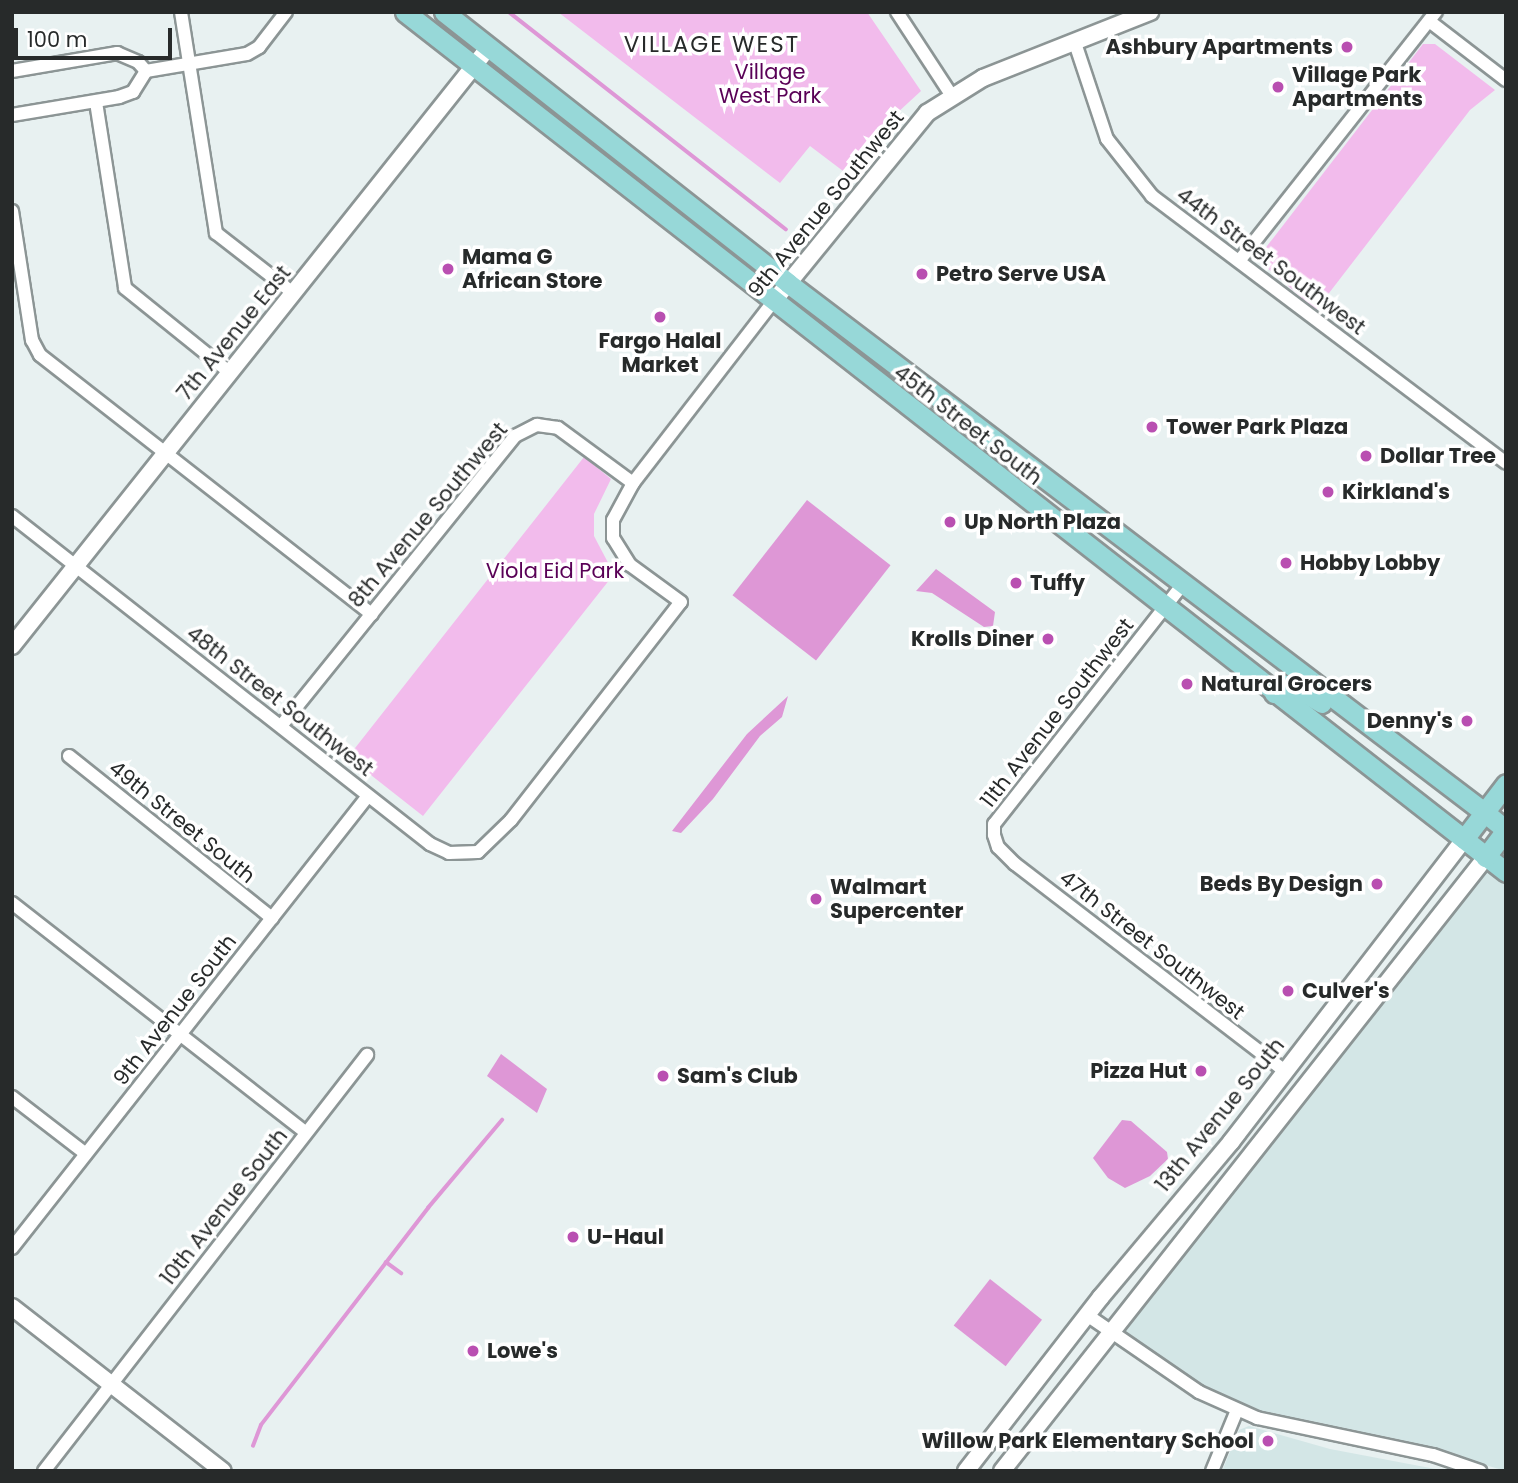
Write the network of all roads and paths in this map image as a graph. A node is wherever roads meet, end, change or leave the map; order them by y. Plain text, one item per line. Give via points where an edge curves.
1 (181, 12) edge
2 (286, 12) edge
3 (405, 12) edge
4 (444, 12) edge
5 (897, 12) edge
6 (1150, 12) edge
7 (1432, 16) edge
8 (1075, 43) junction
9 (489, 47) junction
10 (190, 64) junction
11 (473, 65) junction
12 (12, 71) edge
13 (146, 71) junction
14 (1506, 79) edge
15 (952, 96) junction
16 (96, 102) junction
17 (12, 115) edge
18 (12, 211) edge
19 (1239, 261) junction
20 (788, 283) junction
21 (293, 293) junction
22 (773, 302) junction
23 (228, 371) junction
24 (865, 374) junction
25 (984, 434) junction
26 (165, 453) junction
27 (968, 454) junction
28 (1506, 463) edge
29 (633, 483) junction
30 (1090, 512) junction
31 (12, 516) edge
32 (76, 565) junction
33 (1183, 584) junction
34 (1164, 607) junction
35 (372, 614) junction
36 (1210, 643) junction
37 (12, 646) edge
38 (1294, 667) junction
39 (1274, 693) junction
40 (281, 726) junction
41 (1399, 749) junction
42 (69, 756) dead end
43 (1506, 784) edge
44 (369, 796) junction
45 (1484, 812) junction
46 (1506, 830) edge
47 (1464, 839) junction
48 (998, 847) joint
49 (1486, 857) junction
50 (1506, 872) edge
51 (12, 903) edge
52 (272, 918) junction
53 (180, 1035) junction
54 (367, 1055) dead end
55 (1285, 1071) junction
56 (12, 1097) edge
57 (306, 1133) junction
58 (86, 1154) junction
59 (1222, 1190) junction
60 (12, 1248) edge
61 (12, 1307) edge
62 (1087, 1315) junction
63 (1111, 1332) junction
64 (111, 1384) junction
65 (1237, 1410) junction
66 (44, 1471) edge
67 (223, 1471) edge
68 (965, 1471) edge
69 (1002, 1471) edge
70 (1212, 1471) edge
71 (1480, 1471) edge

1 - 10 street
2 - 10 street via 247,54
3 - 11 main road, 45th Street South
4 - 9 main road, 45th Street South
5 - 15 street
6 - 8 main road, 9th Avenue Southwest
7 - 14 street
7 - 19 street
8 - 15 main road, 9th Avenue Southwest via 983,78
8 - 19 street, 44th Street Southwest via 1107,139 1128,169 1152,196
9 - 11 main road, 7th Avenue East
9 - 20 main road, 45th Street South
10 - 13 street
10 - 21 street via 216,233
11 - 21 main road, 7th Avenue East
11 - 22 main road, 45th Street South
12 - 13 street via 117,54 138,62
13 - 16 street via 132,92
15 - 20 main road, 9th Avenue Southwest via 909,131
16 - 17 street
16 - 23 street via 125,288
18 - 26 street via 32,340 40,355
19 - 28 street, 44th Street Southwest
20 - 22 main road, 9th Avenue Southwest
20 - 25 main road, 45th Street South
21 - 23 main road, 7th Avenue East
22 - 24 main road, 45th Street South
22 - 29 street, 9th Avenue Southwest
23 - 26 main road, 7th Avenue East
24 - 25 main road via 908,397 954,434 975,439
24 - 27 main road, 45th Street South
25 - 30 main road, 45th Street South
26 - 32 main road, 7th Avenue East
26 - 35 street
27 - 30 main road via 978,448 989,450 1063,502
27 - 34 main road, 45th Street South
29 - 35 street, 8th Avenue Southwest via 558,428 525,429 499,452
29 - 44 street, 48th Street Southwest via 613,520 619,552 681,602 490,843 464,855 439,850
30 - 33 main road, 45th Street South
31 - 32 street, 48th Street Southwest
32 - 37 main road, 7th Avenue East
32 - 40 street, 48th Street Southwest
33 - 34 street, 11th Avenue Southwest
33 - 38 main road, 45th Street South
34 - 36 main road, 45th Street South
34 - 48 street, 11th Avenue Southwest via 994,824
35 - 40 street, 8th Avenue Southwest
36 - 38 main road via 1225,646 1275,678 1285,677
36 - 39 main road, 45th Street South
38 - 41 main road, 45th Street South
39 - 41 main road via 1285,685 1306,691
39 - 47 main road, 45th Street South
40 - 44 street, 48th Street Southwest
41 - 45 main road, 45th Street South
42 - 52 street, 49th Street South
43 - 45 main road, 13th Avenue South
44 - 52 street, 9th Avenue South
45 - 46 main road, 45th Street South
45 - 47 main road, 13th Avenue South
46 - 49 main road
47 - 49 main road, 45th Street South
47 - 55 main road, 13th Avenue South
48 - 55 street, 47th Street Southwest
49 - 50 main road, 45th Street South
49 - 59 main road
51 - 53 street
52 - 53 street, 9th Avenue South
53 - 57 street
53 - 58 street, 9th Avenue South
54 - 57 street, 10th Avenue South
55 - 59 main road via 1292,1082 1287,1093 1230,1170
55 - 62 main road, 13th Avenue South
56 - 58 street
57 - 64 street, 10th Avenue South
58 - 60 street, 9th Avenue South
59 - 63 main road
61 - 64 main road
62 - 63 street
62 - 68 main road, 13th Avenue South
63 - 65 street via 1199,1392
63 - 69 main road
64 - 66 street, 10th Avenue South
64 - 67 main road
65 - 70 street
65 - 71 street via 1278,1425 1433,1455

